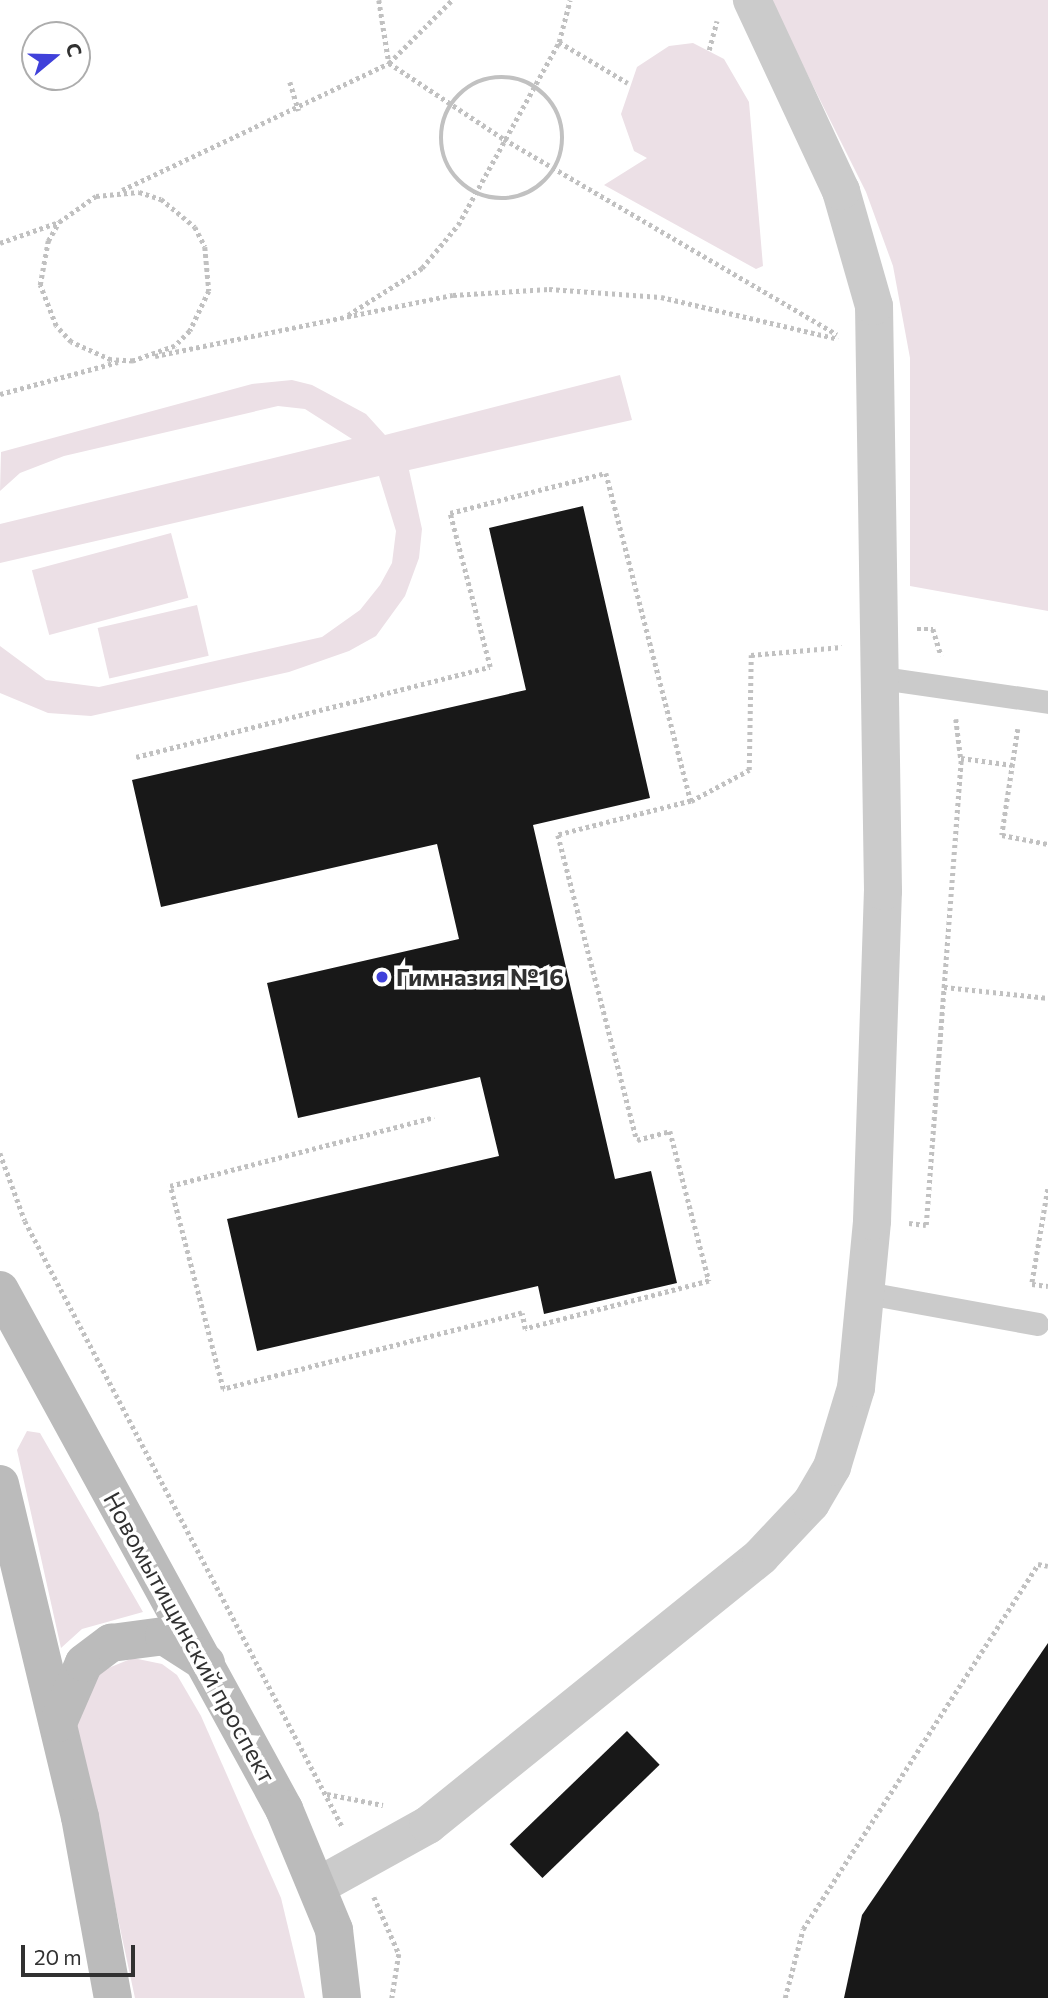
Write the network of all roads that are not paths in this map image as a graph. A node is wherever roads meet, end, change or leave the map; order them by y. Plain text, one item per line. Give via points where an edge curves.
1 (739, 10) edge
2 (882, 678) junction
3 (1048, 702) edge
4 (0, 1290) edge
5 (867, 1293) junction
6 (1037, 1324) dead end
7 (3, 1508) edge
8 (210, 1666) junction
9 (58, 1723) junction
10 (318, 1886) junction
11 (113, 1998) edge
12 (342, 1998) edge

1 - 2 street via 841,191 874,306
2 - 3 lane
2 - 5 street via 880,1033
4 - 8 main road, Новомытищинский проспект
5 - 6 lane
5 - 10 street via 845,1433 811,1503 761,1556 469,1793 361,1866
7 - 9 main road
8 - 9 main road via 164,1636 111,1643 84,1663
8 - 10 main road, Новомытищинский проспект
9 - 11 main road
10 - 12 main road, Новомытищинский проспект via 334,1930

